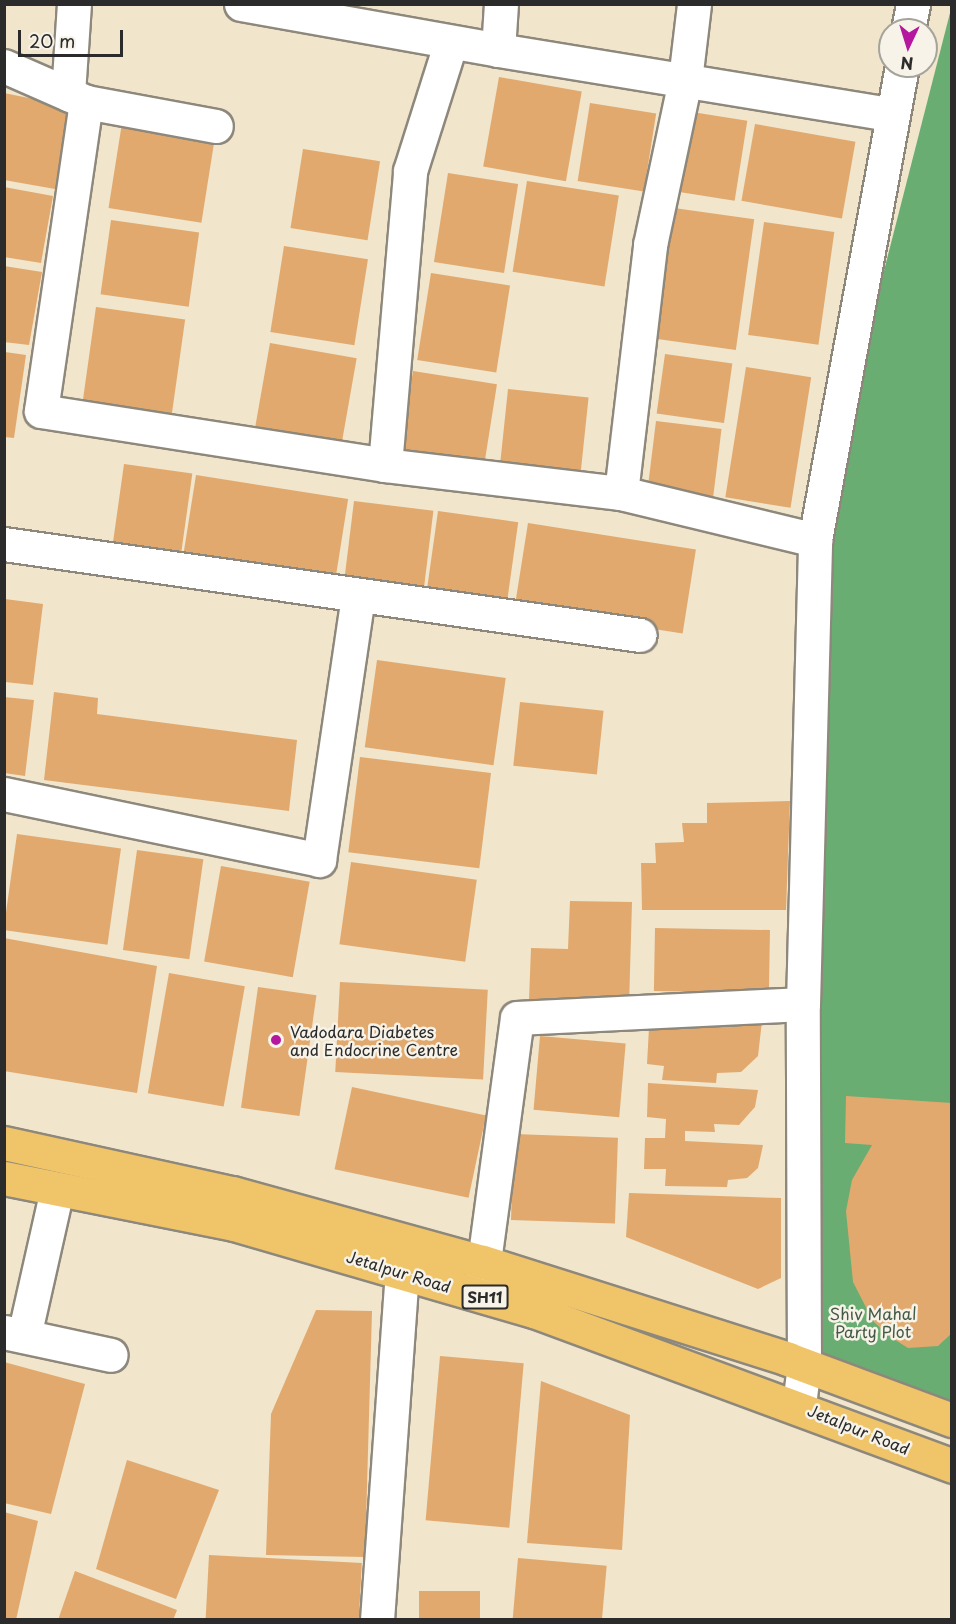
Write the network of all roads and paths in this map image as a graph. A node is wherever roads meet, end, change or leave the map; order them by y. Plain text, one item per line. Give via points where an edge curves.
1 (74, 4) edge
2 (501, 4) edge
3 (693, 4) edge
4 (257, 6) edge
5 (451, 42) junction
6 (498, 50) junction
7 (4, 66) edge
8 (900, 78) edge
9 (685, 80) junction
10 (77, 98) junction
11 (893, 115) junction
12 (216, 126) dead end
13 (385, 465) junction
14 (621, 493) junction
15 (815, 540) junction
16 (4, 544) edge
17 (358, 595) junction
18 (640, 635) dead end
19 (4, 794) edge
20 (803, 1004) junction
21 (4, 1143) edge
22 (4, 1178) edge
23 (57, 1190) junction
24 (403, 1256) junction
25 (483, 1262) junction
26 (479, 1296) junction
27 (14, 1334) edge
28 (111, 1355) dead end
29 (804, 1365) junction
30 (799, 1405) junction
31 (951, 1420) edge
32 (951, 1466) edge
33 (377, 1620) edge

1 - 10 street
2 - 6 street
3 - 9 street
4 - 5 street
5 - 6 street
5 - 13 street via 410,171
6 - 9 street
7 - 10 street
8 - 11 street
9 - 11 street
9 - 14 street via 650,245
10 - 12 street
10 - 13 street via 41,411
11 - 15 street
13 - 14 street
14 - 15 street
15 - 20 street
16 - 17 street
17 - 18 street
17 - 19 street via 319,860
20 - 25 street via 517,1018
20 - 29 street
21 - 24 main road, Jetalpur Road / SH11 via 232,1193
22 - 23 main road, Jetalpur Road / SH11
23 - 24 main road, Jetalpur Road / SH11
23 - 27 street
24 - 25 main road, Jetalpur Road / SH11
24 - 26 main road, Jetalpur Road / SH11
24 - 33 street
25 - 26 street
25 - 29 main road, Jetalpur Road / SH11
26 - 30 main road, Jetalpur Road / SH11
27 - 28 street
29 - 30 street
29 - 31 main road, Jetalpur Road / SH11
30 - 32 main road, Jetalpur Road / SH11

